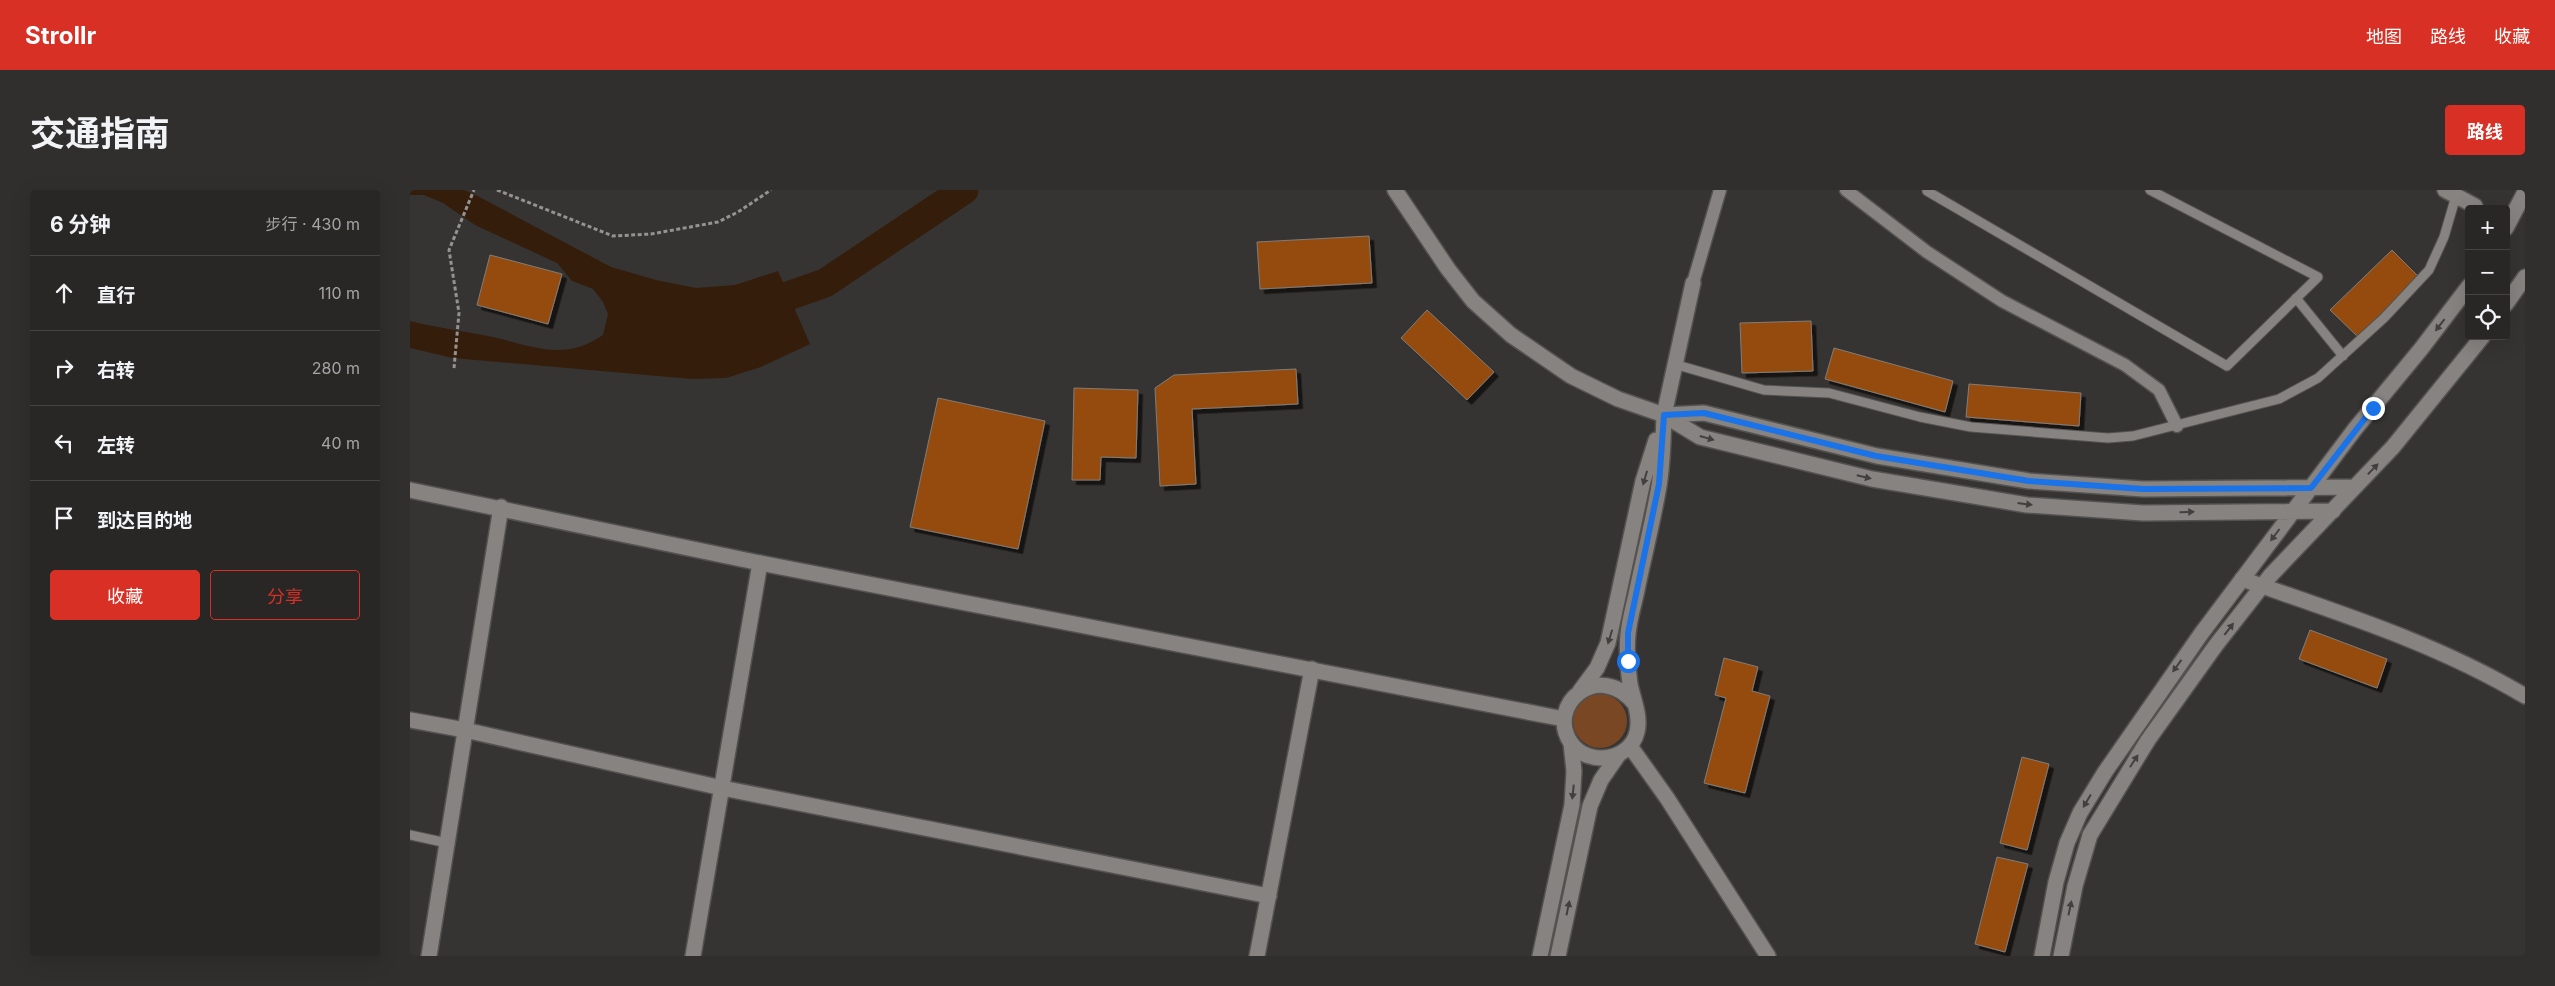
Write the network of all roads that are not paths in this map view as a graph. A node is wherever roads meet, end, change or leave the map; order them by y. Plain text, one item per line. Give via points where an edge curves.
1 (1395, 190) edge
2 (1720, 190) edge
3 (1846, 190) edge
4 (2150, 190) edge
5 (1927, 191) edge
6 (2525, 192) edge
7 (2450, 193) edge
8 (2473, 205) edge
9 (2510, 220) edge
10 (2525, 276) edge
11 (1693, 283) joint
12 (2465, 291) edge
13 (2296, 298) junction
14 (2510, 298) edge
15 (2480, 340) edge
16 (2343, 356) junction
17 (1674, 364) junction
18 (1664, 415) junction
19 (2177, 426) junction
20 (2355, 487) junction
21 (2311, 488) junction
22 (410, 490) edge
23 (501, 507) junction
24 (2293, 511) junction
25 (2333, 511) junction
26 (760, 563) junction
27 (2242, 579) junction
28 (2262, 586) junction
29 (1312, 669) junction
30 (1580, 691) junction
31 (2525, 696) edge
32 (1635, 704) junction
33 (1564, 718) junction
34 (410, 720) edge
35 (465, 730) junction
36 (1571, 743) junction
37 (1624, 750) junction
38 (722, 788) junction
39 (410, 835) edge
40 (447, 842) junction
41 (1269, 896) junction
42 (429, 956) edge
43 (693, 956) edge
44 (1257, 956) edge
45 (1540, 956) edge
46 (1558, 956) edge
47 (1768, 956) edge
48 (2042, 956) edge
49 (2061, 956) edge

1 - 18 main road via 1448,269 1510,336 1550,364 1594,388
2 - 11 street
3 - 19 street via 1927,252 2002,301 2125,365 2159,390
4 - 13 lane via 2318,277
5 - 13 lane via 2227,366
6 - 9 main road
7 - 8 main road
7 - 16 lane via 2444,237 2429,270
10 - 14 main road
11 - 17 main road
12 -> 21 main road
13 - 16 lane
20 -> 15 main road via 2393,447
16 - 19 lane via 2318,378 2279,399
17 - 18 main road
17 - 19 lane via 1764,390 1829,393 1920,418 1971,427 2108,438
18 - 21 main road via 1704,413 1876,456 2029,481 2143,489
18 -> 24 main road via 1700,436 1872,479 1950,494 2084,510 2143,513
18 -> 30 main road via 1643,481 1608,643 1597,668
18 - 32 main road via 1659,484 1628,633 1628,661
20 - 21 main road
20 - 25 main road
21 - 24 main road
22 - 23 main road
23 - 26 main road
23 - 35 main road
24 - 25 main road
24 -> 27 main road
25 - 28 main road
26 - 29 main road
26 - 38 main road
27 - 28 main road
27 -> 48 main road via 2132,730 2080,813 2062,860
28 - 31 main road via 2437,650
49 -> 28 main road via 2078,872 2097,822 2175,701
29 - 33 main road
29 - 41 main road
30 - 32 main road via 1596,685 1612,686 1626,693
30 - 33 main road via 1569,703
32 - 37 main road via 1639,718 1637,733
33 - 36 main road
34 - 35 main road
35 - 38 main road
35 - 40 main road
36 - 37 main road via 1592,757 1606,758
36 -> 45 main road via 1574,771 1572,805
46 -> 37 main road via 1590,806 1601,780
37 - 47 main road via 1667,798
38 - 41 main road
38 - 43 main road
39 - 40 lane
40 - 42 main road
41 - 44 main road

